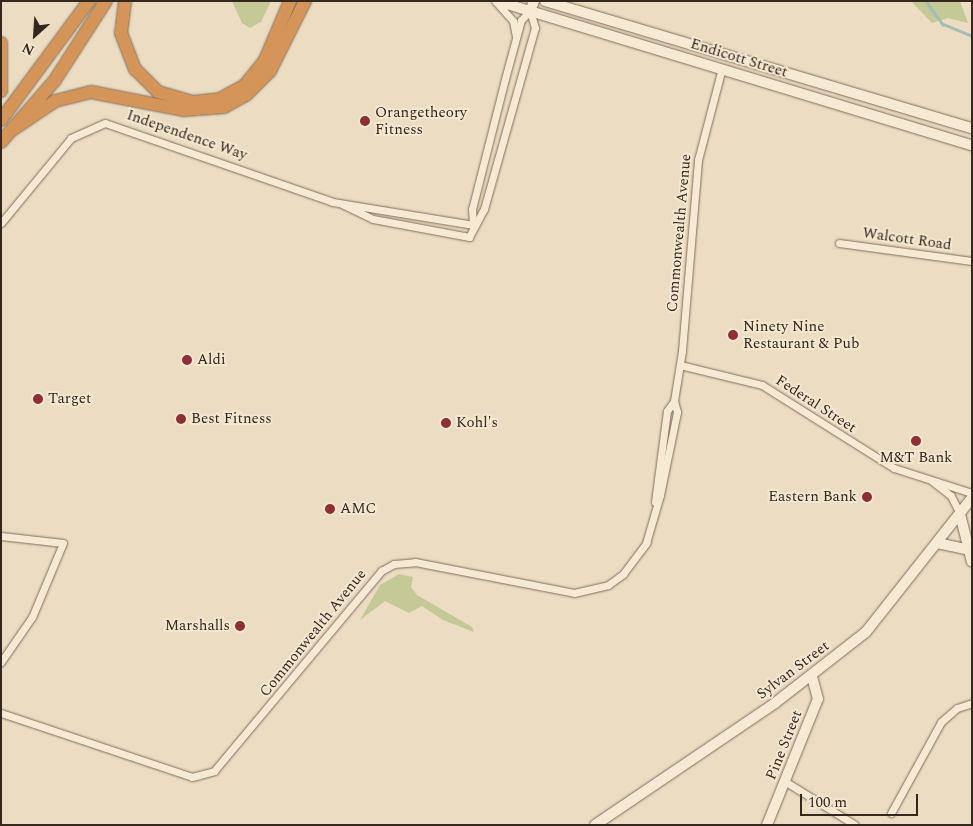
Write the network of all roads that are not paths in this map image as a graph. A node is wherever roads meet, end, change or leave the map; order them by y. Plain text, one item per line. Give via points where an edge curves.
1 (89, 1) edge
2 (106, 1) edge
3 (126, 1) edge
4 (290, 1) edge
5 (305, 1) edge
6 (496, 1) edge
7 (545, 1) edge
8 (532, 6) edge
9 (516, 38) junction
10 (1, 44) edge
11 (725, 55) junction
12 (722, 68) junction
13 (1, 91) edge
14 (929, 116) junction
15 (1, 120) edge
16 (972, 128) edge
17 (12, 130) junction
18 (924, 131) junction
19 (1, 142) edge
20 (972, 145) edge
21 (342, 204) junction
22 (1, 223) edge
23 (473, 225) junction
24 (839, 243) dead end
25 (972, 261) edge
26 (680, 365) junction
27 (932, 481) junction
28 (972, 493) edge
29 (972, 498) edge
30 (960, 514) junction
31 (1, 536) edge
32 (937, 543) junction
33 (969, 550) junction
34 (972, 562) edge
35 (1, 662) edge
36 (812, 676) junction
37 (972, 703) edge
38 (1, 713) edge
39 (786, 782) junction
40 (891, 813) dead end
41 (595, 825) edge
42 (767, 825) edge
43 (855, 825) edge

1 - 15 highway
2 - 17 highway via 55,80
3 - 4 highway via 121,33 135,69 158,92 193,102 220,99 246,85 265,60
5 - 17 highway via 270,71 247,94 224,107 184,110 91,92 55,101
6 - 8 main road, Endicott Street
6 - 9 street via 513,21
7 - 11 main road, Endicott Street
8 - 9 street, Independence Way via 521,20
8 - 12 main road, Endicott Street
8 - 23 street, Independence Way via 535,28 484,209
9 - 23 street, Independence Way via 472,208
10 - 13 highway
11 - 12 main road
11 - 14 main road, Endicott Street
12 - 18 main road, Endicott Street
12 - 26 street, Commonwealth Avenue via 698,160
14 - 16 main road, Endicott Street
14 - 18 main road
17 - 19 highway
18 - 20 main road, Endicott Street
21 - 22 street, Independence Way via 104,123 70,138
21 - 23 street, Independence Way
21 - 23 street, Independence Way via 373,219 469,236
24 - 25 street, Walcott Road
26 - 27 street, Federal Street via 762,386 880,461
26 - 38 street, Commonwealth Avenue via 674,401 667,411 656,502 646,543 624,574 592,591 544,590 415,562 381,571 225,763 204,776 182,773
27 - 28 street, Federal Street
27 - 30 street, Federal Street via 951,496
29 - 30 main road, Sylvan Street
30 - 32 main road, Sylvan Street
30 - 33 main road
31 - 35 street via 63,543 32,617
32 - 33 main road
32 - 36 main road, Sylvan Street via 866,632
33 - 34 main road
36 - 39 main road, Pine Street via 818,699
36 - 41 main road, Sylvan Street
37 - 40 street via 957,708 942,722
39 - 42 main road, Pine Street
39 - 43 street

